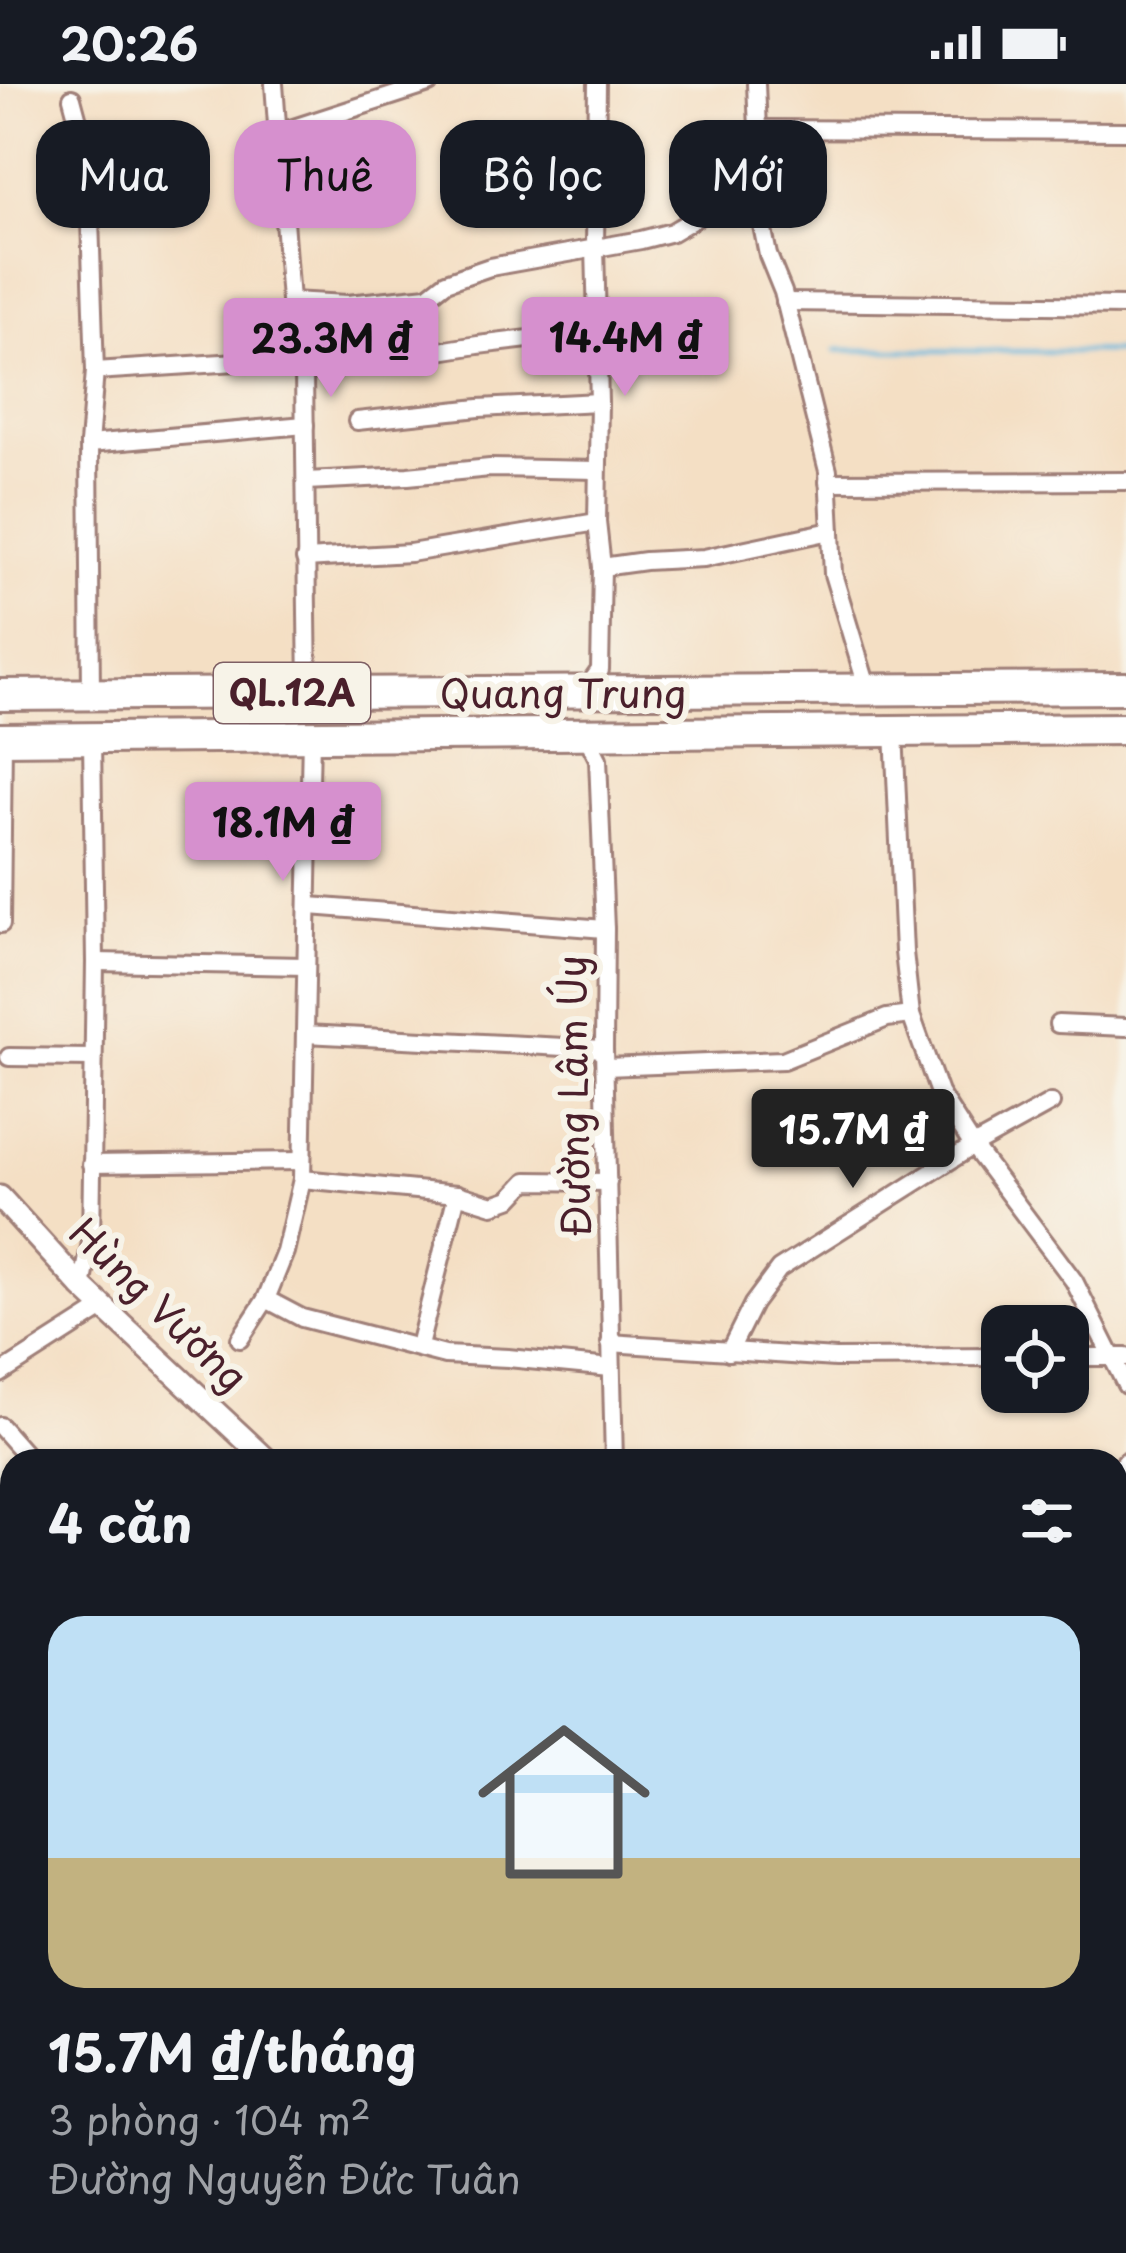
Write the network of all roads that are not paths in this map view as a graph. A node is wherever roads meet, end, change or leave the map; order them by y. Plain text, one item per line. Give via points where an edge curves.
1 (274, 84) edge
2 (429, 84) edge
3 (597, 84) edge
4 (756, 84) edge
5 (73, 98) dead end
6 (78, 120) edge
7 (277, 120) edge
8 (318, 120) edge
9 (758, 120) edge
10 (827, 129) edge
11 (1126, 131) edge
12 (90, 228) edge
13 (285, 228) edge
14 (678, 228) edge
15 (763, 228) edge
16 (595, 247) junction
17 (290, 301) junction
18 (785, 302) junction
19 (1126, 306) edge
20 (596, 331) junction
21 (290, 358) junction
22 (94, 371) junction
23 (304, 373) junction
24 (599, 402) junction
25 (356, 421) dead end
26 (305, 424) junction
27 (89, 444) junction
28 (597, 470) junction
29 (306, 481) junction
30 (1126, 481) edge
31 (828, 482) junction
32 (597, 521) junction
33 (831, 530) junction
34 (305, 559) junction
35 (602, 567) junction
36 (1126, 688) edge
37 (868, 690) junction
38 (308, 692) junction
39 (585, 692) junction
40 (91, 693) junction
41 (0, 695) edge
42 (1126, 729) edge
43 (894, 731) junction
44 (585, 733) junction
45 (311, 735) junction
46 (92, 737) junction
47 (1, 739) edge
48 (310, 906) junction
49 (2, 924) edge
50 (605, 929) junction
51 (94, 962) junction
52 (306, 966) junction
53 (911, 1015) junction
54 (1058, 1024) dead end
55 (1126, 1027) edge
56 (305, 1034) junction
57 (9, 1057) dead end
58 (92, 1058) junction
59 (604, 1058) junction
60 (1051, 1103) dead end
61 (973, 1146) junction
62 (92, 1164) junction
63 (302, 1170) junction
64 (608, 1182) junction
65 (457, 1194) junction
66 (0, 1197) edge
67 (82, 1287) junction
68 (266, 1299) junction
69 (105, 1307) junction
70 (240, 1339) dead end
71 (610, 1343) junction
72 (419, 1346) junction
73 (729, 1352) junction
74 (1119, 1357) edge
75 (981, 1358) edge
76 (610, 1368) junction
77 (0, 1374) edge
78 (1126, 1385) edge
79 (0, 1426) edge
80 (20, 1449) edge
81 (255, 1449) edge
82 (613, 1449) edge

1 - 7 street
2 - 8 street
3 - 16 street
4 - 9 street
5 - 6 street
10 - 11 street
12 - 22 street
13 - 17 street
14 - 16 street
15 - 18 street
16 - 17 street via 490,267 428,296
16 - 20 street
17 - 21 street
18 - 19 street
18 - 31 street
20 - 23 street
20 - 24 street
21 - 22 street
21 - 23 street via 301,358
22 - 27 street
23 - 26 street
24 - 25 street
24 - 28 street
26 - 27 street
26 - 29 street
27 - 40 street
28 - 29 street via 490,467
28 - 32 street
29 - 34 street
30 - 31 street
31 - 33 street
32 - 34 street via 410,553
32 - 35 street
33 - 35 street via 704,558
33 - 37 street via 833,574
34 - 38 street
35 - 39 street via 600,670
36 - 37 highway, Quang Trung / QL.12A
37 - 39 highway, Quang Trung / QL.12A
38 - 39 highway, Quang Trung / QL.12A
38 - 40 highway, Quang Trung / QL.12A
39 - 44 highway
40 - 41 highway, Quang Trung / QL.12A
40 - 46 highway
42 - 43 highway, Quang Trung / QL.12A
43 - 44 highway, Quang Trung / QL.12A
43 - 53 street
44 - 45 highway, Quang Trung / QL.12A
44 - 50 street, Đường Lâm Úy via 598,759
45 - 46 highway, Quang Trung / QL.12A
45 - 48 street
46 - 47 highway, Quang Trung / QL.12A
46 - 51 street
47 - 49 street
48 - 50 street
48 - 52 street
50 - 59 street, Đường Lâm Úy
51 - 52 street
51 - 58 street
52 - 56 street
53 - 59 street via 783,1060
53 - 61 street via 939,1093
54 - 55 street
56 - 59 street
56 - 63 street
57 - 58 street
58 - 62 street
59 - 64 street, Đường Lâm Úy
60 - 61 street
61 - 73 street via 779,1269
61 - 74 street via 1074,1281
62 - 63 street
62 - 67 street
63 - 65 street
63 - 68 street
64 - 65 street via 527,1181 494,1205
64 - 71 street, Đường Lâm Úy
65 - 72 street
66 - 67 street, Hùng Vương
67 - 69 street, Hùng Vương
68 - 70 street
68 - 72 street via 302,1318
69 - 77 street
69 - 81 street, Hùng Vương
71 - 73 street
71 - 76 street, Đường Lâm Úy
72 - 76 street
73 - 75 street
74 - 78 street
76 - 82 street, Đường Lâm Úy
79 - 80 street

